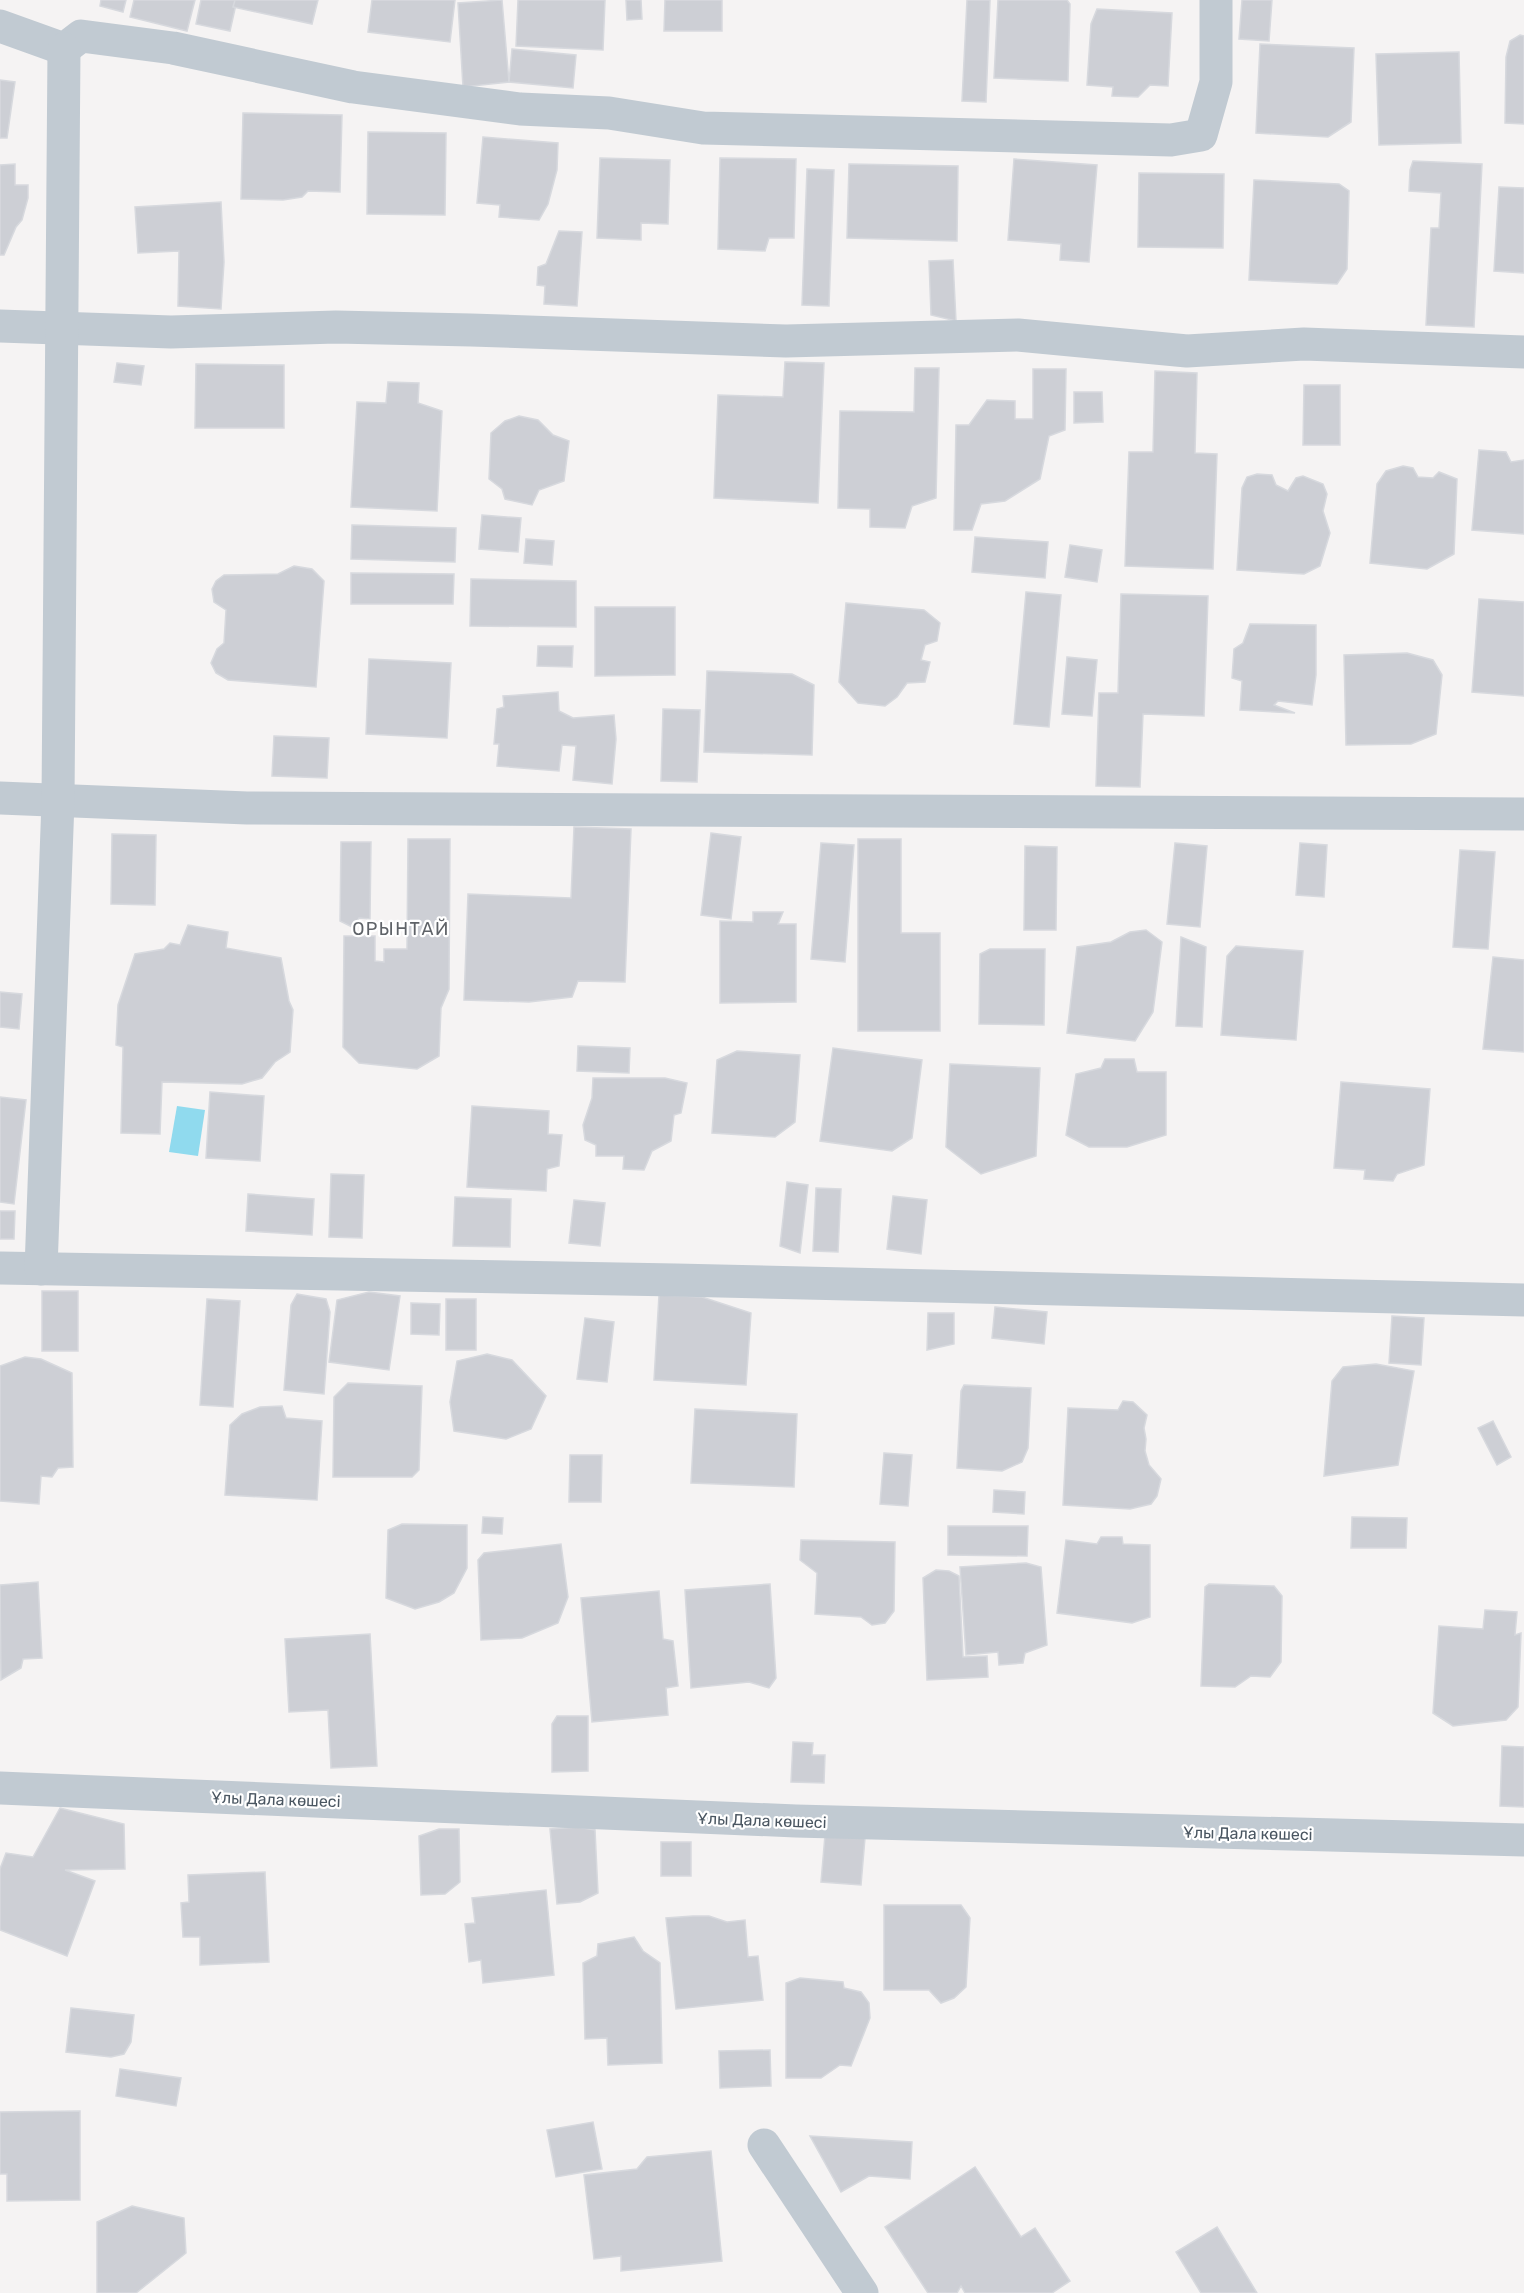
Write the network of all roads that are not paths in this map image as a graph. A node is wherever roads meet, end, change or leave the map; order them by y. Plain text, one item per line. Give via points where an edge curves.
1 (1216, 0) edge
2 (0, 26) edge
3 (64, 48) junction
4 (0, 326) edge
5 (61, 327) junction
6 (1524, 352) edge
7 (0, 798) edge
8 (58, 801) junction
9 (1524, 814) edge
10 (0, 1268) edge
11 (41, 1269) junction
12 (1524, 1300) edge
13 (0, 1788) edge
14 (1524, 1840) edge
15 (764, 2145) dead end
16 (862, 2293) edge

1 - 3 street via 1216,82 1201,135 1171,140 703,128 609,113 519,109 353,87 173,48 81,36
2 - 3 street
3 - 5 street
4 - 5 street
5 - 6 street via 171,333 336,327 786,341 1018,335 1187,351 1304,344
5 - 8 street
7 - 8 street
8 - 9 street via 259,808
8 - 11 street
10 - 11 street
11 - 12 street
13 - 14 street, Ұлы Дала көшесі via 796,1821
15 - 16 street

